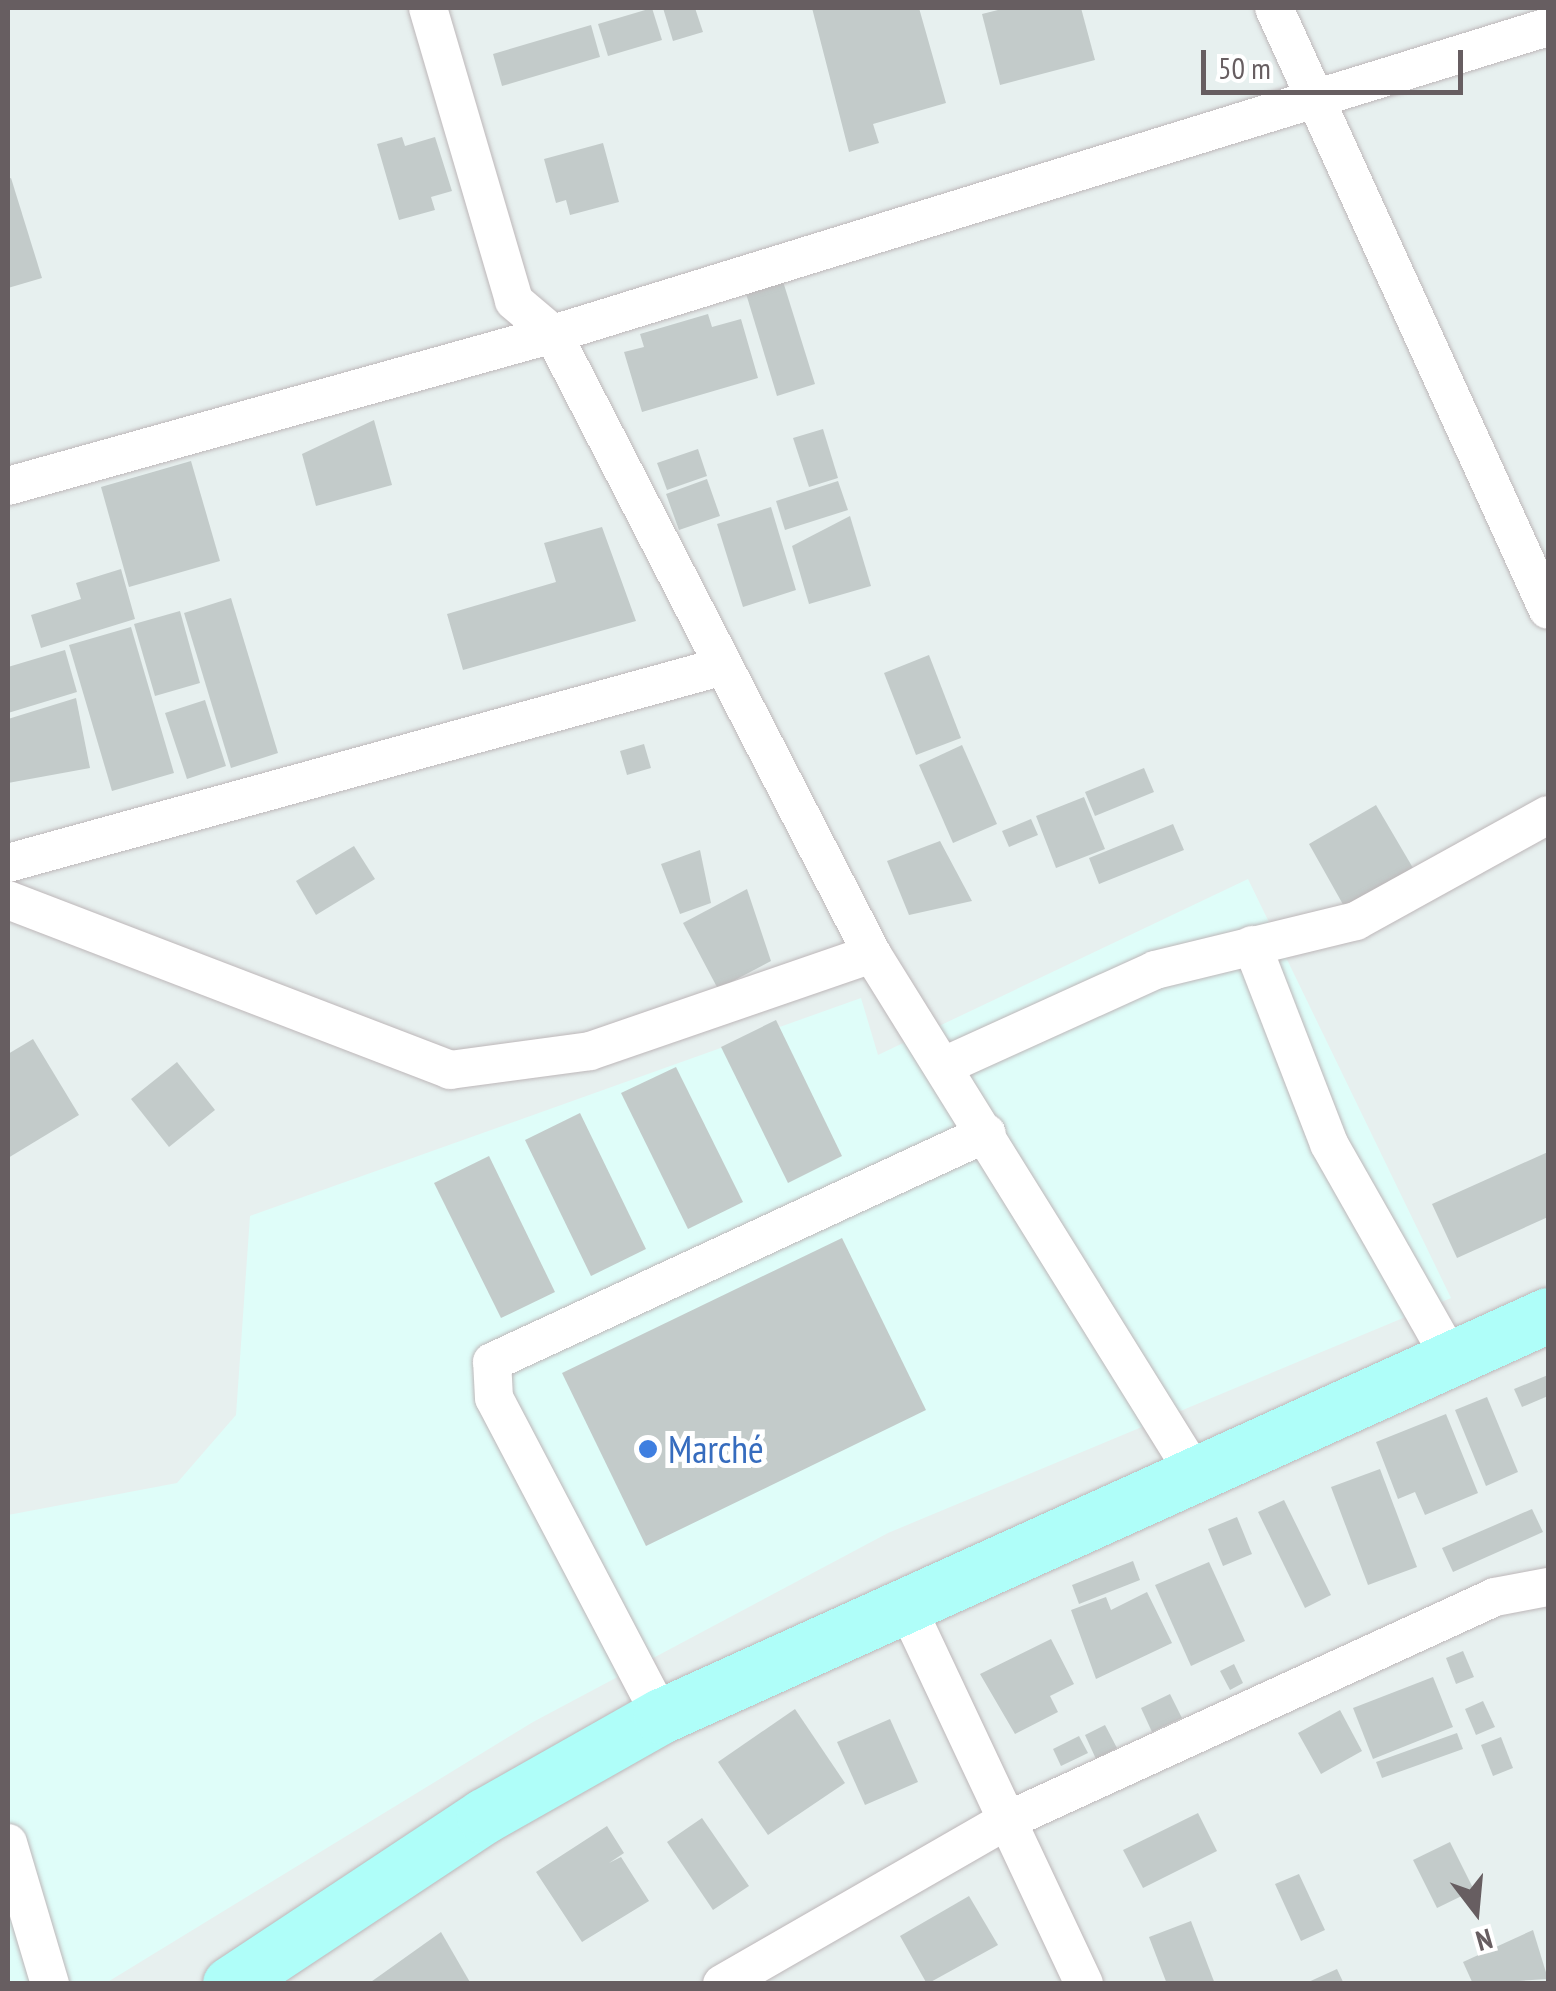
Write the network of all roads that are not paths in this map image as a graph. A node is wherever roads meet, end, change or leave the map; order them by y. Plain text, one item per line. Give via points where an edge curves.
1 (428, 8) edge
2 (1274, 8) edge
3 (1548, 27) edge
4 (1313, 102) junction
5 (554, 334) junction
6 (8, 486) edge
7 (1548, 610) edge
8 (720, 668) junction
9 (1548, 815) edge
10 (8, 864) edge
11 (8, 900) edge
12 (1252, 945) junction
13 (872, 954) junction
14 (946, 1065) junction
15 (987, 1133) junction
16 (1548, 1315) edge
17 (1451, 1359) junction
18 (1195, 1474) junction
19 (1548, 1587) edge
20 (903, 1598) junction
21 (660, 1716) junction
22 (1002, 1823) junction
23 (8, 1843) edge
24 (50, 1984) edge
25 (230, 1984) edge
26 (722, 1984) edge
27 (1084, 1984) edge

1 - 5 street via 495,258 514,301
2 - 4 street
3 - 4 street
4 - 5 street
4 - 7 street
5 - 6 street
5 - 8 street
8 - 10 street
8 - 13 street
9 - 12 street via 1356,922
11 - 13 street via 450,1070 590,1051
12 - 14 street via 1154,970
12 - 17 street via 1329,1144
13 - 14 street
14 - 15 street
15 - 18 street
15 - 21 street via 492,1362 494,1398
16 - 17 main road
17 - 18 main road
18 - 20 main road
19 - 22 street via 1496,1597
20 - 21 main road
20 - 22 street
21 - 25 main road via 484,1816
22 - 26 street
22 - 27 street
23 - 24 street

